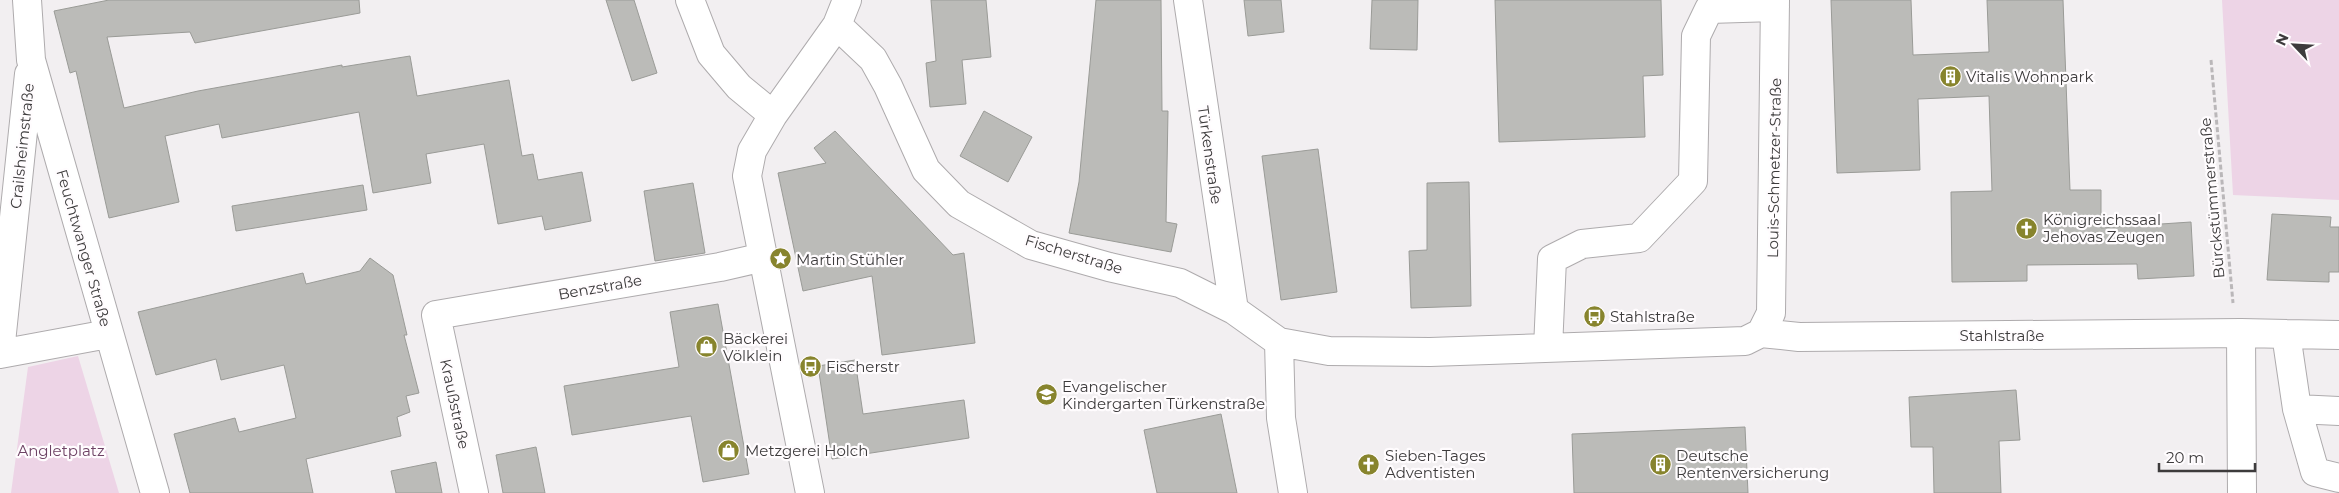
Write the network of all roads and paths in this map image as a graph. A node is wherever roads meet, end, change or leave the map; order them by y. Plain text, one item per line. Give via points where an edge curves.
1 (28, 0) edge
2 (690, 0) edge
3 (847, 0) edge
4 (1188, 0) edge
5 (1775, 3) edge
6 (837, 25) junction
7 (31, 60) junction
8 (2211, 60) dead end
9 (772, 115) junction
10 (764, 257) junction
11 (1234, 310) junction
12 (436, 315) joint
13 (2241, 333) junction
14 (108, 334) junction
15 (1761, 334) junction
16 (2286, 334) junction
17 (2339, 335) edge
18 (1279, 342) junction
19 (1548, 348) junction
20 (0, 353) edge
21 (2296, 409) junction
22 (2339, 411) edge
23 (2339, 478) edge
24 (155, 493) edge
25 (474, 493) edge
26 (810, 493) edge
27 (1293, 493) edge
28 (2242, 493) edge

1 - 7 street, Feuchtwanger Straße
2 - 9 street via 712,54 739,87
3 - 6 street
4 - 11 street, Türkenstraße
5 - 15 street, Louis-Schmetzer-Straße via 1772,313
5 - 19 street via 1710,8 1696,36 1693,181 1639,238 1582,244 1552,259
6 - 9 street
6 - 11 street, Fischerstraße via 873,59 926,170 959,204 1031,245 1180,283
7 - 14 street, Feuchtwanger Straße
7 - 20 street, Crailsheimstraße
8 - 13 path, Bürckstümmerstraße via 2231,293
9 - 10 street via 752,151 747,176
10 - 12 street, Benzstraße
10 - 26 street
11 - 18 street, Fischerstraße
12 - 25 street, Kraußstraße
13 - 15 street, Stahlstraße via 1809,337
13 - 16 street, Stahlstraße
13 - 28 street
14 - 20 street
14 - 24 street, Feuchtwanger Straße
15 - 19 street, Stahlstraße via 1745,341
16 - 17 street, Stahlstraße
16 - 21 street
18 - 19 street, Stahlstraße via 1329,351
18 - 27 street via 1281,418
21 - 22 street
21 - 23 street via 2315,472

